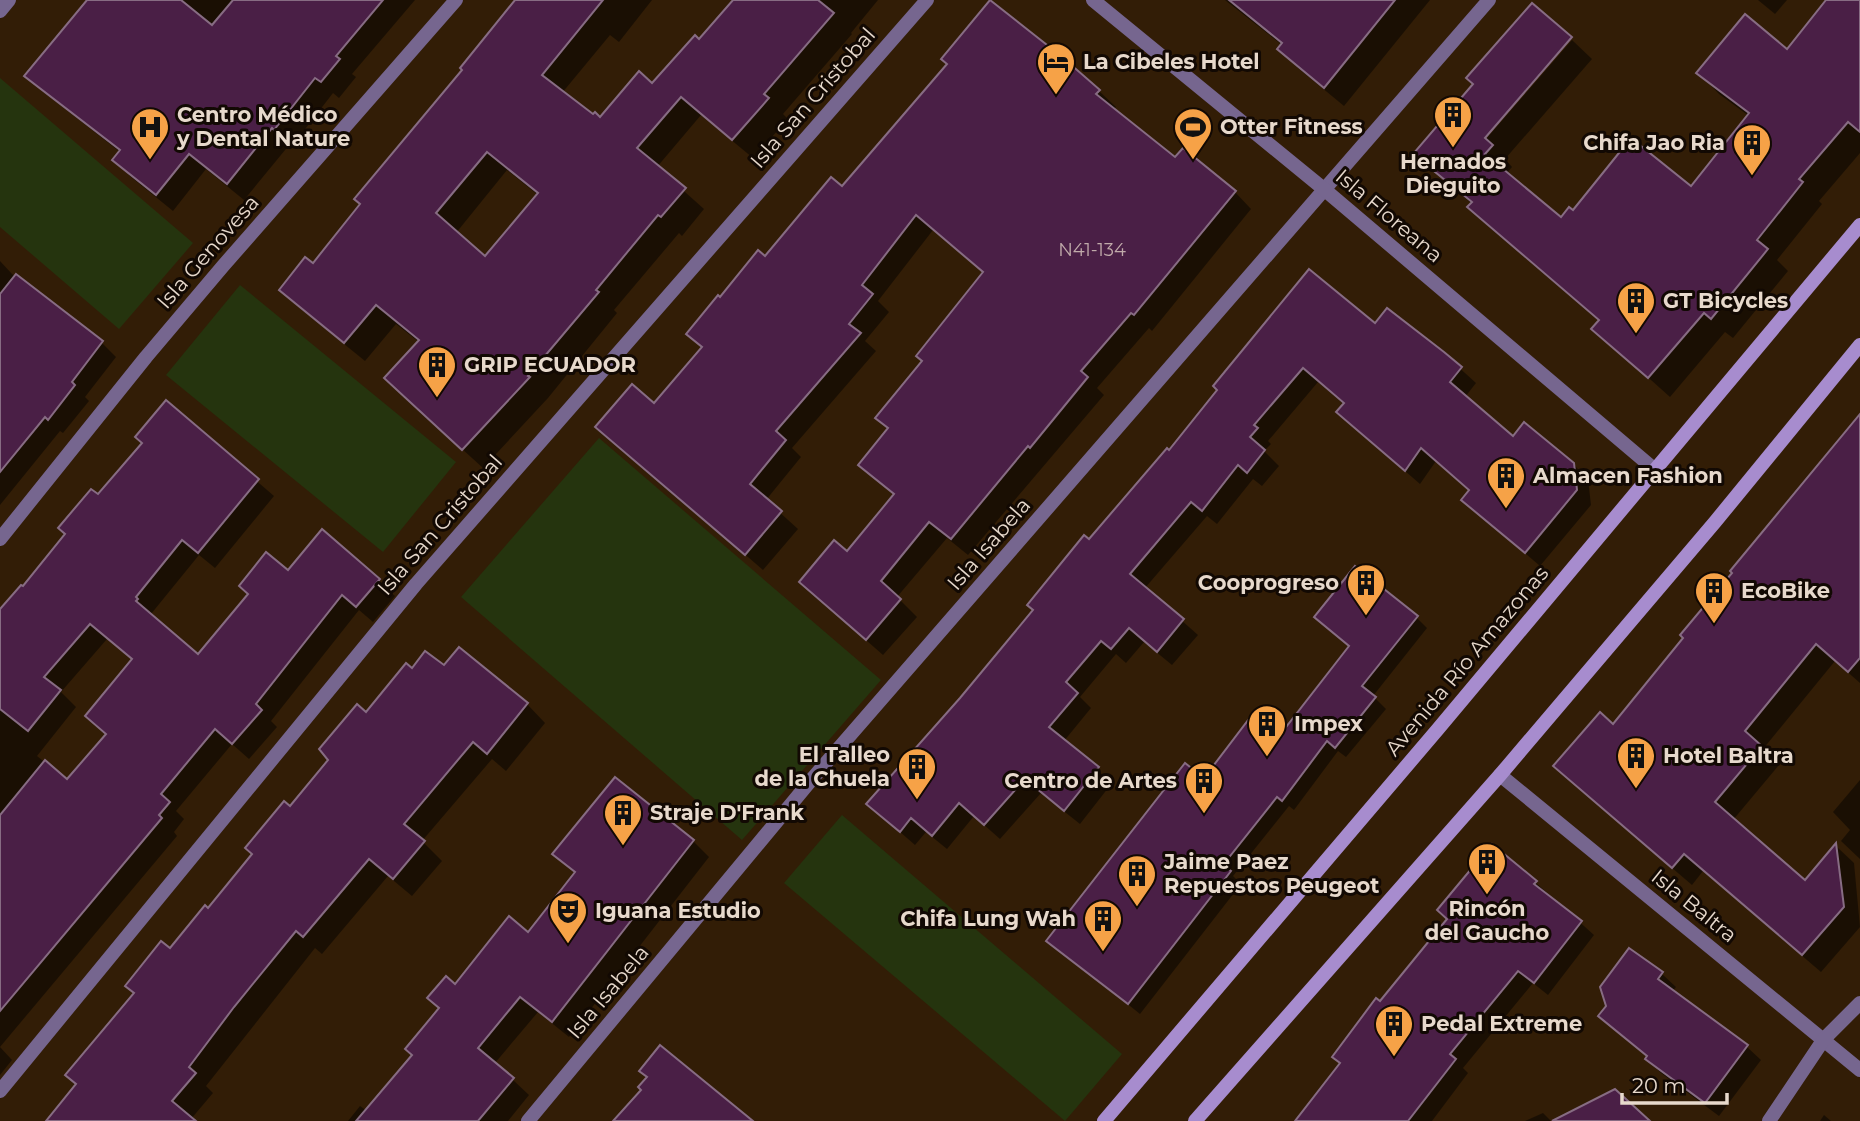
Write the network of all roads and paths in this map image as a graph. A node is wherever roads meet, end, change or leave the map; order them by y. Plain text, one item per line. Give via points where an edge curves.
1 (9, 0) edge
2 (456, 0) edge
3 (927, 0) edge
4 (1093, 0) edge
5 (1489, 0) edge
6 (0, 11) edge
7 (1325, 190) junction
8 (1860, 225) edge
9 (1860, 345) edge
10 (1654, 469) junction
11 (0, 539) edge
12 (1500, 775) junction
13 (1860, 1003) edge
14 (1824, 1039) junction
15 (1860, 1070) edge
16 (0, 1091) edge
17 (528, 1121) edge
18 (1104, 1121) edge
19 (1195, 1121) edge
20 (1769, 1121) edge

1 - 6 street
2 - 11 street, Isla Genovesa via 146,357
3 - 16 street, Isla San Cristobal via 416,584
4 - 7 street, Isla Floreana
5 - 7 street, Isla Isabela
7 - 10 street, Isla Floreana
7 - 17 street, Isla Isabela via 812,779
8 - 10 main road, Avenida Río Amazonas
9 - 12 main road
10 - 18 main road, Avenida Río Amazonas
12 - 14 street, Isla Baltra
12 - 19 main road
13 - 14 street
14 - 15 street, Isla Baltra
14 - 20 street

